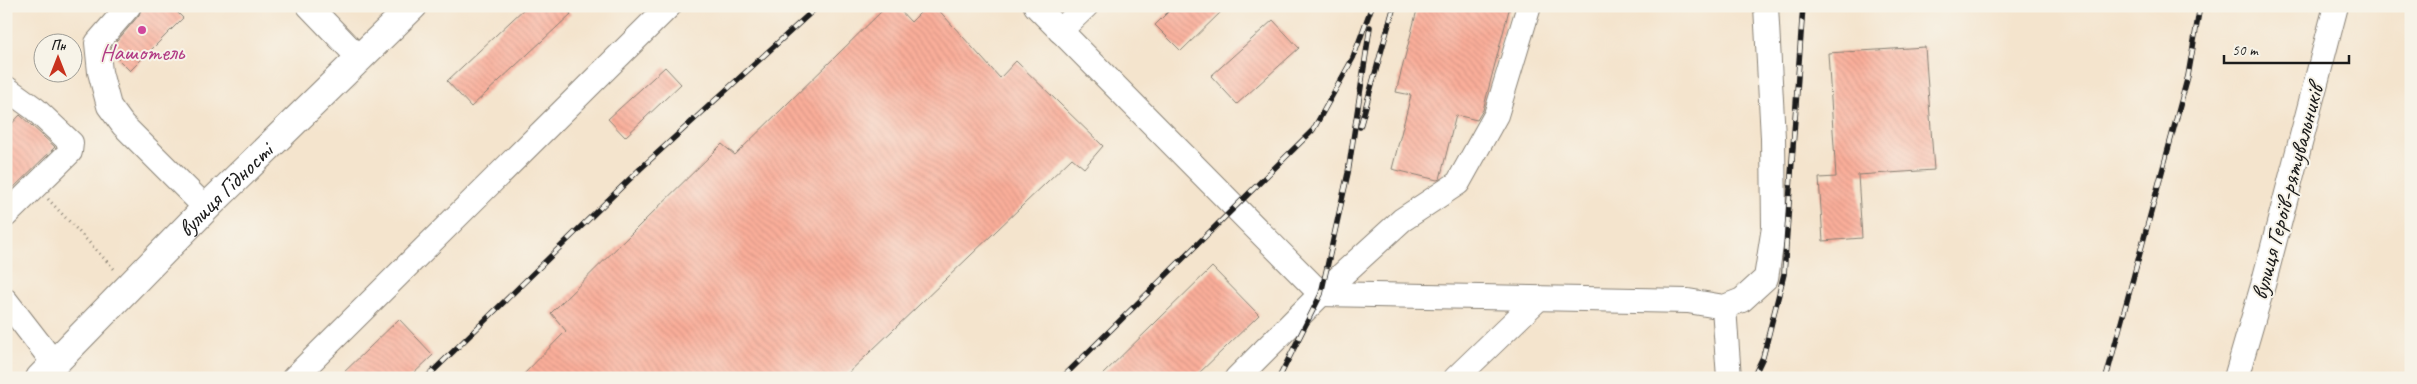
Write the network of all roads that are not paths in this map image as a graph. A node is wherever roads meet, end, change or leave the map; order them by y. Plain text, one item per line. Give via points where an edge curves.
1 (129, 6) edge
2 (310, 6) edge
3 (413, 6) edge
4 (669, 6) edge
5 (1036, 6) edge
6 (1086, 6) edge
7 (1529, 6) edge
8 (1766, 6) edge
9 (2336, 6) edge
10 (1060, 31) junction
11 (360, 58) junction
12 (6, 88) edge
13 (206, 208) junction
14 (6, 215) edge
15 (1321, 294) junction
16 (1538, 299) junction
17 (6, 301) edge
18 (1724, 307) junction
19 (47, 371) edge
20 (294, 378) edge
21 (1237, 378) edge
22 (1456, 378) edge
23 (1729, 378) edge
24 (2236, 378) edge

1 - 13 street via 97,43 109,106 123,125
2 - 11 street
3 - 11 main road, вулиця Гідності
4 - 20 street
5 - 10 street
6 - 10 street
7 - 15 street via 1496,115 1458,183 1402,220
8 - 18 street via 1774,227 1766,278 1742,300
9 - 24 street, вулиця Героїв-рятувальників
10 - 15 street
11 - 13 main road, вулиця Гідності
12 - 14 street via 35,109 70,144 70,152
13 - 19 main road, вулиця Гідності
15 - 16 street
15 - 21 street
16 - 18 street via 1688,301
16 - 22 street
17 - 19 street
18 - 23 street

